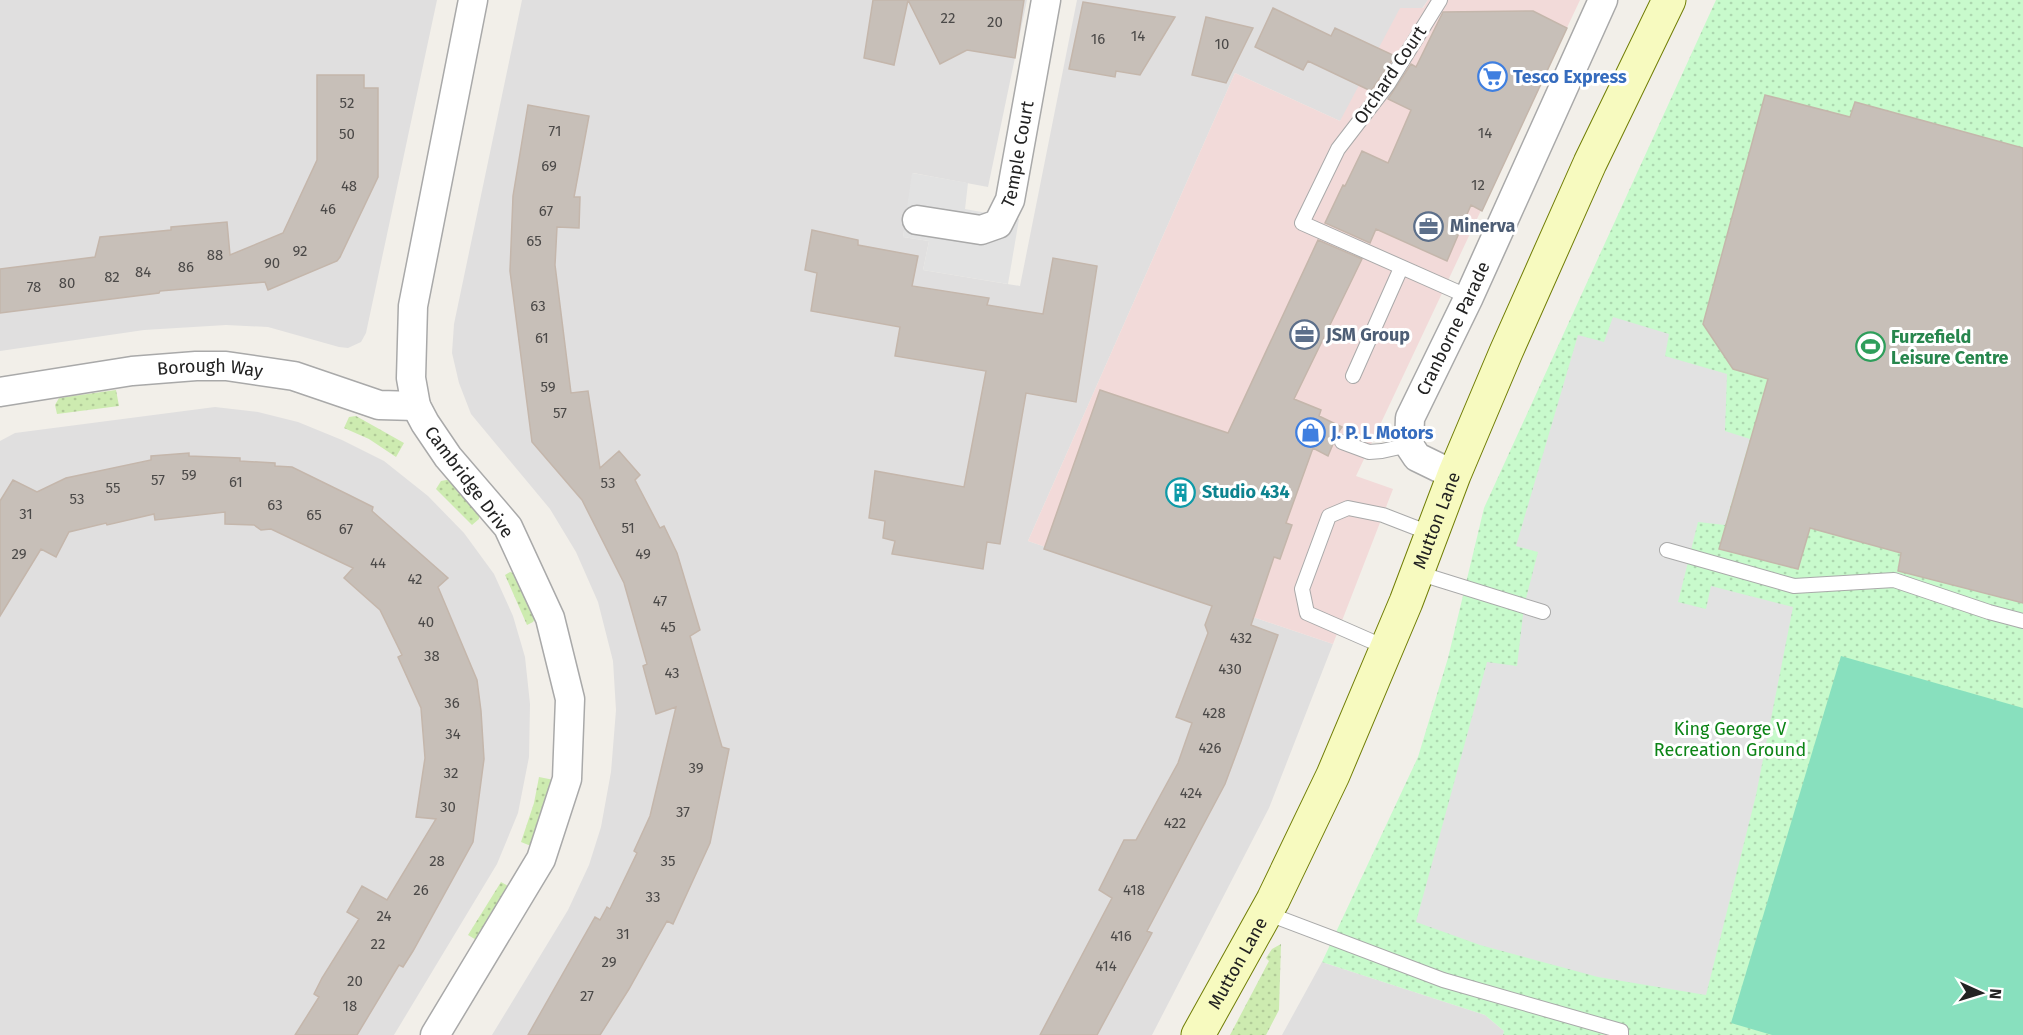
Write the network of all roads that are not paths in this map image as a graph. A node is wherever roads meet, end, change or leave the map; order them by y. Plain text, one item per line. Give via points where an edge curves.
1 (473, 0) edge
2 (1046, 0) edge
3 (1440, 0) edge
4 (1603, 0) edge
5 (1670, 0) edge
6 (917, 220) dead end
7 (1401, 268) junction
8 (1469, 297) junction
9 (1353, 376) dead end
10 (0, 392) edge
11 (416, 406) junction
12 (1342, 442) dead end
13 (1408, 445) junction
14 (1454, 475) junction
15 (1432, 534) junction
16 (1666, 550) dead end
17 (1418, 573) junction
18 (1543, 612) dead end
19 (2023, 621) edge
20 (1387, 648) junction
21 (1266, 913) junction
22 (435, 1035) edge
23 (1198, 1035) edge
24 (1621, 1035) edge

1 - 11 street, Cambridge Drive via 413,306 411,378
2 - 6 street, Temple Court via 1010,200 998,224 981,230
3 - 7 lane, Orchard Court via 1388,84 1338,149 1302,223
4 - 8 street, Cranborne Parade
5 - 14 main road, Mutton Lane via 1590,163
7 - 8 lane
7 - 9 lane
8 - 13 street, Cranborne Parade via 1410,418
10 - 11 street, Borough Way via 132,371 226,366 294,376 379,405
11 - 22 street, Cambridge Drive via 448,457 508,527 550,618 570,699 567,779 541,859
12 - 13 lane via 1369,452
13 - 14 street via 1417,457
14 - 15 main road, Mutton Lane
15 - 17 main road, Mutton Lane
15 - 20 lane via 1383,515 1348,508 1329,516 1302,589 1307,613
16 - 19 lane via 1794,586 1894,580
17 - 18 lane
17 - 20 main road, Mutton Lane
20 - 21 main road, Mutton Lane via 1333,775
21 - 23 main road, Mutton Lane
21 - 24 lane via 1443,980 1592,1022 1621,1031

